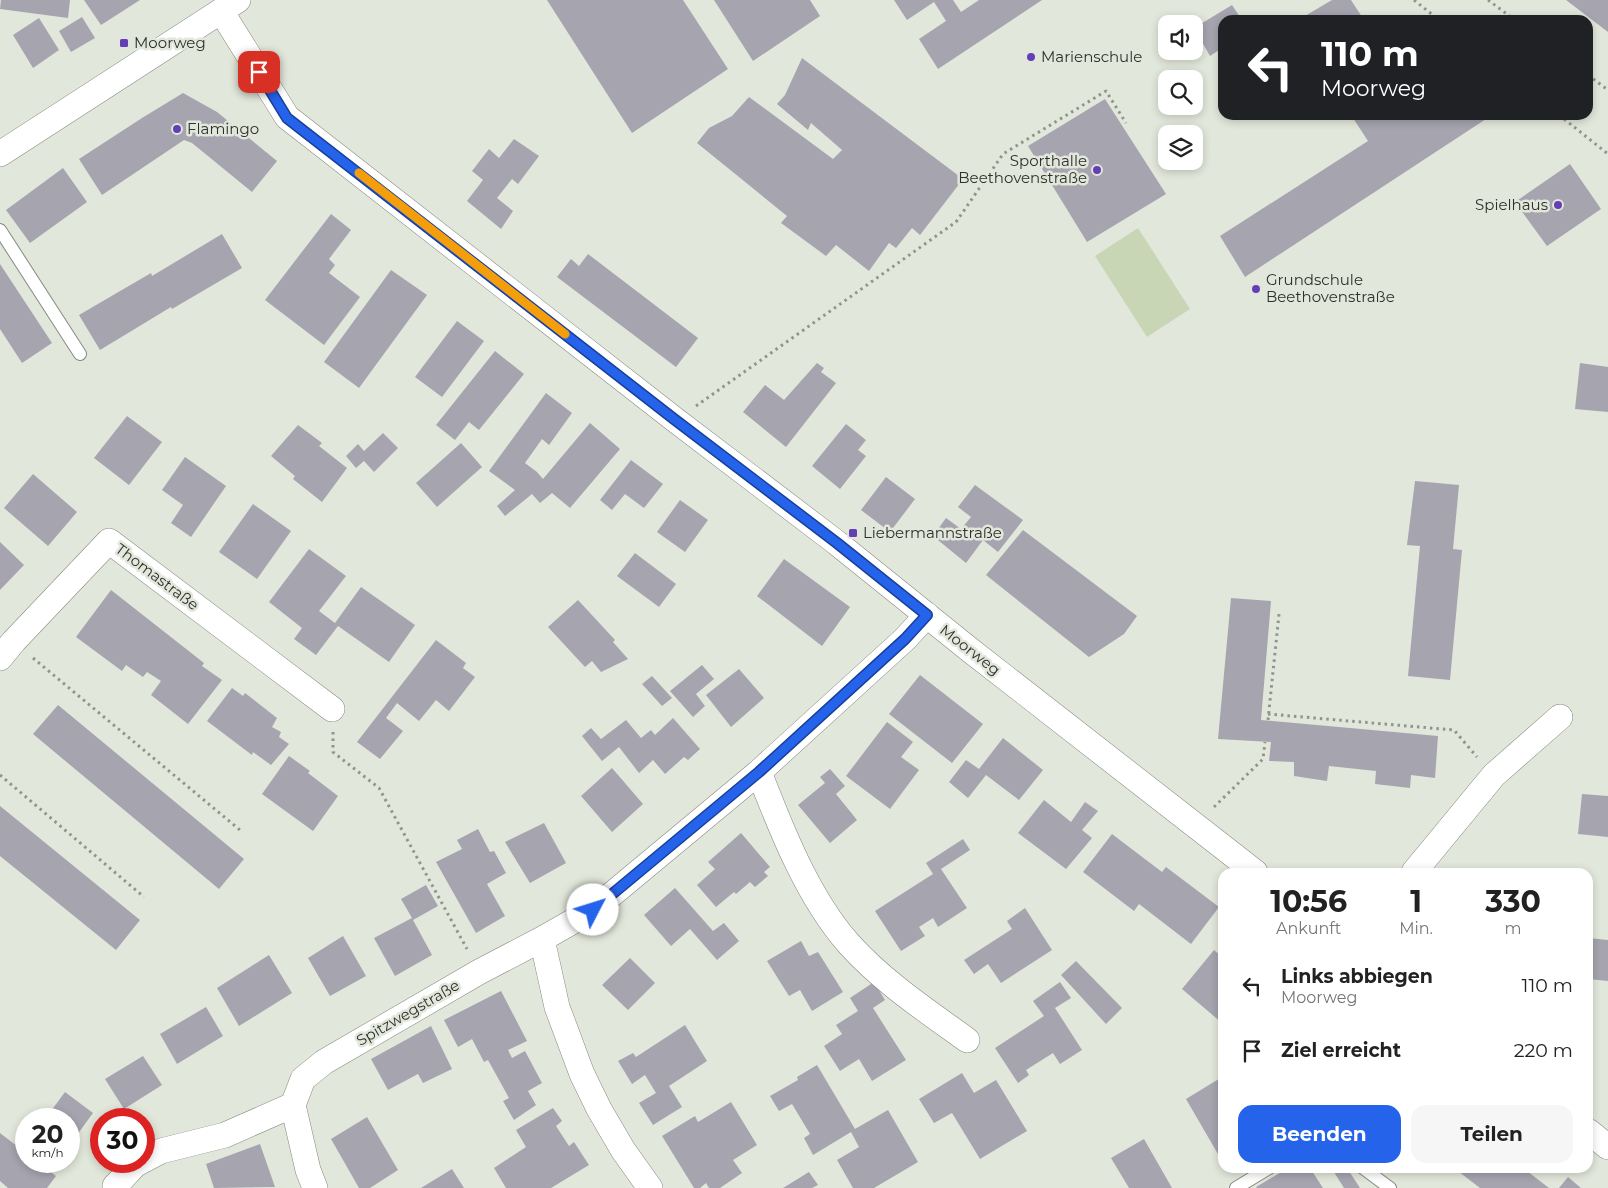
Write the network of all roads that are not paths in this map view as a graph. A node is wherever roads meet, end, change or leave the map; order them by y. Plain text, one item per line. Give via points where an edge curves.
1 (230, 6) edge
2 (0, 154) edge
3 (0, 230) edge
4 (80, 354) dead end
5 (927, 615) junction
6 (7, 650) edge
7 (332, 709) road end
8 (1560, 717) dead end
9 (759, 772) junction
10 (1250, 868) edge
11 (1417, 868) edge
12 (542, 939) junction
13 (968, 1040) dead end
14 (292, 1106) junction
15 (1593, 1135) edge
16 (1608, 1147) edge
17 (155, 1155) edge
18 (127, 1173) edge
19 (1261, 1173) edge
20 (1370, 1173) edge
21 (115, 1186) dead end
22 (315, 1188) edge
23 (650, 1188) edge
24 (1236, 1188) edge
25 (1390, 1188) edge

1 - 2 street
1 - 5 street, Moorweg via 287,118
3 - 4 lane
5 - 9 street via 905,639
5 - 10 street, Moorweg
6 - 7 street, Thomastraße via 109,541
8 - 11 street via 1494,775
9 - 12 street via 593,910
9 - 13 street via 798,863 839,932 905,995
12 - 14 street, Spitzwegstraße via 324,1062 303,1079
12 - 23 street via 556,1007 582,1074 623,1150
14 - 17 street via 225,1135
14 - 22 street
15 - 16 street
18 - 21 street
19 - 24 lane
20 - 25 lane

